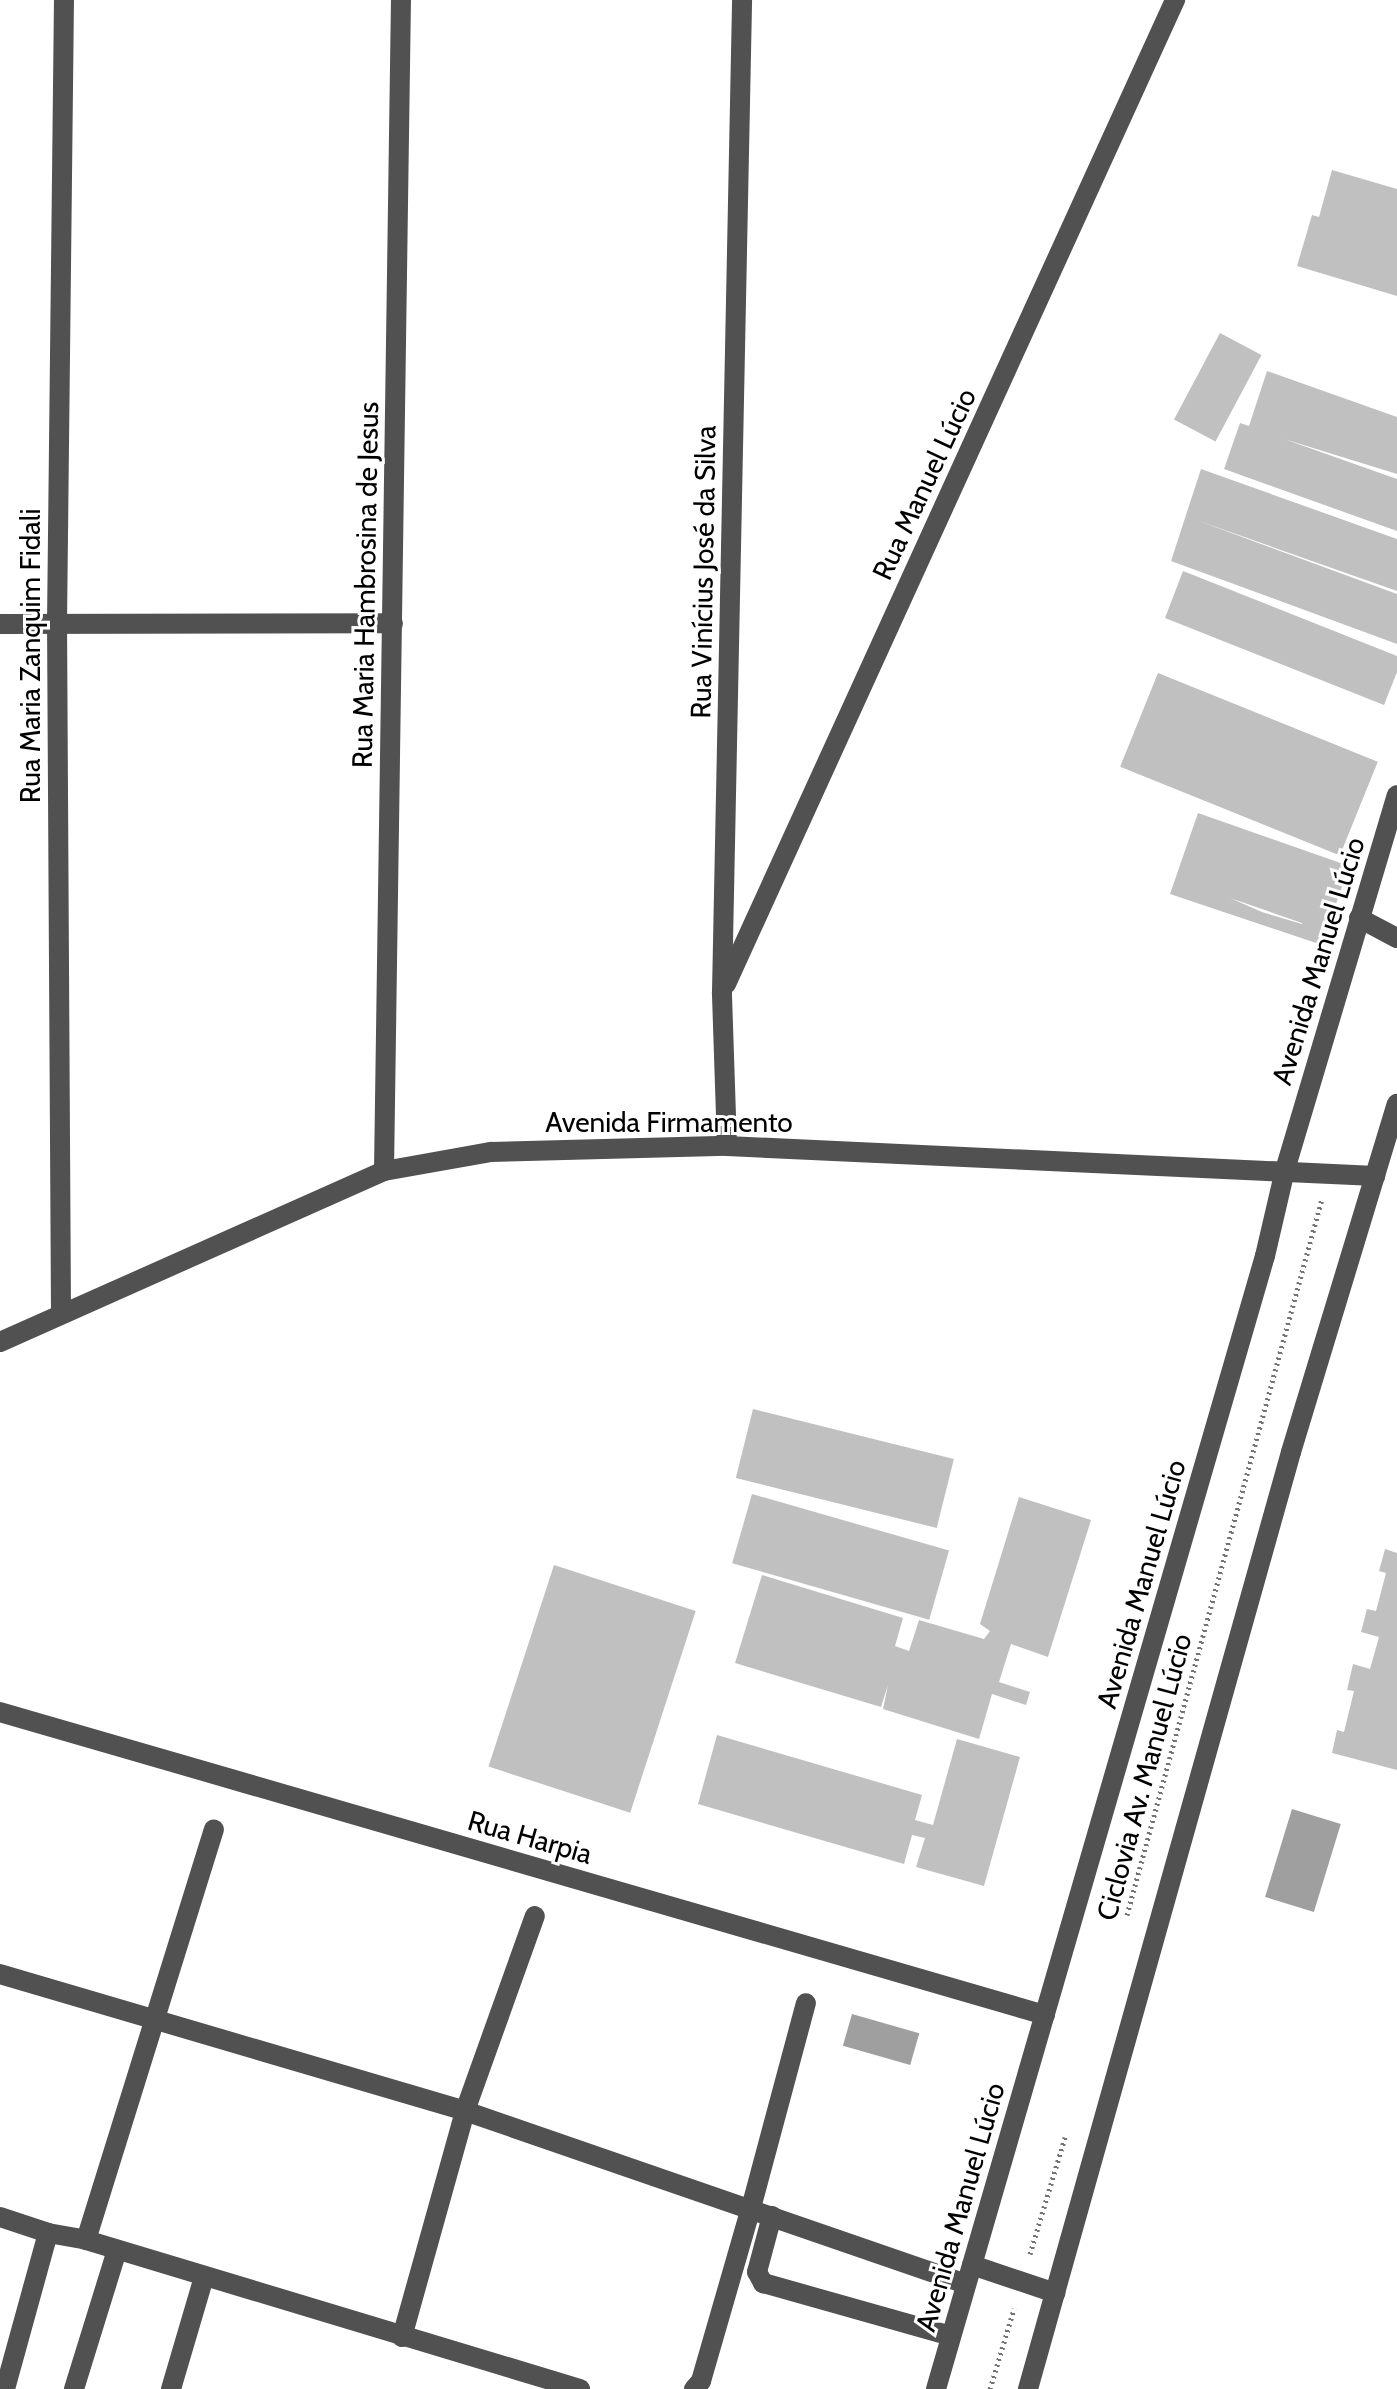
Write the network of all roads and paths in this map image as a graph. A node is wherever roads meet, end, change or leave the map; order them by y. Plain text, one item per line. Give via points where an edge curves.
1 (64, 0) edge
2 (401, 0) edge
3 (742, 0) edge
4 (1175, 0) edge
5 (393, 623) junction
6 (0, 624) edge
7 (57, 624) junction
8 (1397, 795) edge
9 (1359, 918) junction
10 (1397, 938) edge
11 (722, 992) junction
12 (1397, 1104) edge
13 (727, 1146) junction
14 (1285, 1170) junction
15 (384, 1171) junction
16 (1329, 1173) junction
17 (1375, 1176) junction
18 (61, 1313) junction
19 (0, 1342) edge
20 (0, 1712) edge
21 (214, 1829) dead end
22 (535, 1916) dead end
23 (1126, 1921) dead end
24 (0, 1974) edge
25 (806, 2003) dead end
26 (1045, 2015) junction
27 (154, 2022) junction
28 (465, 2111) junction
29 (1066, 2133) dead end
30 (751, 2208) junction
31 (772, 2216) junction
32 (0, 2217) edge
33 (48, 2233) junction
34 (86, 2240) junction
35 (117, 2250) junction
36 (969, 2274) junction
37 (204, 2277) junction
38 (1022, 2282) junction
39 (1055, 2293) junction
40 (951, 2336) junction
41 (402, 2337) junction
42 (5, 2389) edge
43 (74, 2389) edge
44 (171, 2389) edge
45 (580, 2389) edge
46 (694, 2389) edge
47 (936, 2389) edge
48 (990, 2389) edge
49 (1028, 2389) edge

1 - 7 street, Rua Maria Zanquim Fidali
2 - 5 street, Rua Maria Hambrosina de Jesus
3 - 11 street, Rua Vinícius José da Silva
4 - 11 street, Rua Manuel Lúcio
5 - 7 street
5 - 15 street, Rua Maria Hambrosina de Jesus
6 - 7 street
7 - 18 street, Rua Maria Zanquim Fidali
8 - 9 street, Avenida Manuel Lúcio
9 - 10 street
9 - 14 street, Avenida Manuel Lúcio
11 - 13 street, Rua Vinícius José da Silva
12 - 17 street
13 - 14 street, Avenida Firmamento
13 - 15 street, Avenida Firmamento via 491,1152
14 - 16 street, Avenida Firmamento
14 - 26 street, Avenida Manuel Lúcio via 1265,1256
15 - 18 street, Avenida Firmamento
16 - 17 street, Avenida Firmamento
16 - 23 path, Ciclovia Av. Manuel Lúcio
17 - 39 street via 1287,1467
18 - 19 street, Avenida Firmamento
20 - 26 street, Rua Harpia
21 - 27 street
22 - 28 street
24 - 27 street
25 - 30 street
26 - 36 street, Avenida Manuel Lúcio
27 - 28 street
27 - 34 street
28 - 30 street
28 - 41 street
29 - 38 path
30 - 31 street
30 - 46 street via 701,2381
31 - 36 street
31 - 40 street via 757,2272 763,2283
32 - 33 street
33 - 34 street
33 - 42 street
34 - 35 street
35 - 37 street
35 - 43 street
36 - 38 street
36 - 40 street, Avenida Manuel Lúcio
37 - 41 street
37 - 44 street
38 - 39 street
38 - 48 path
39 - 49 street
40 - 47 street, Avenida Manuel Lúcio
41 - 45 street

